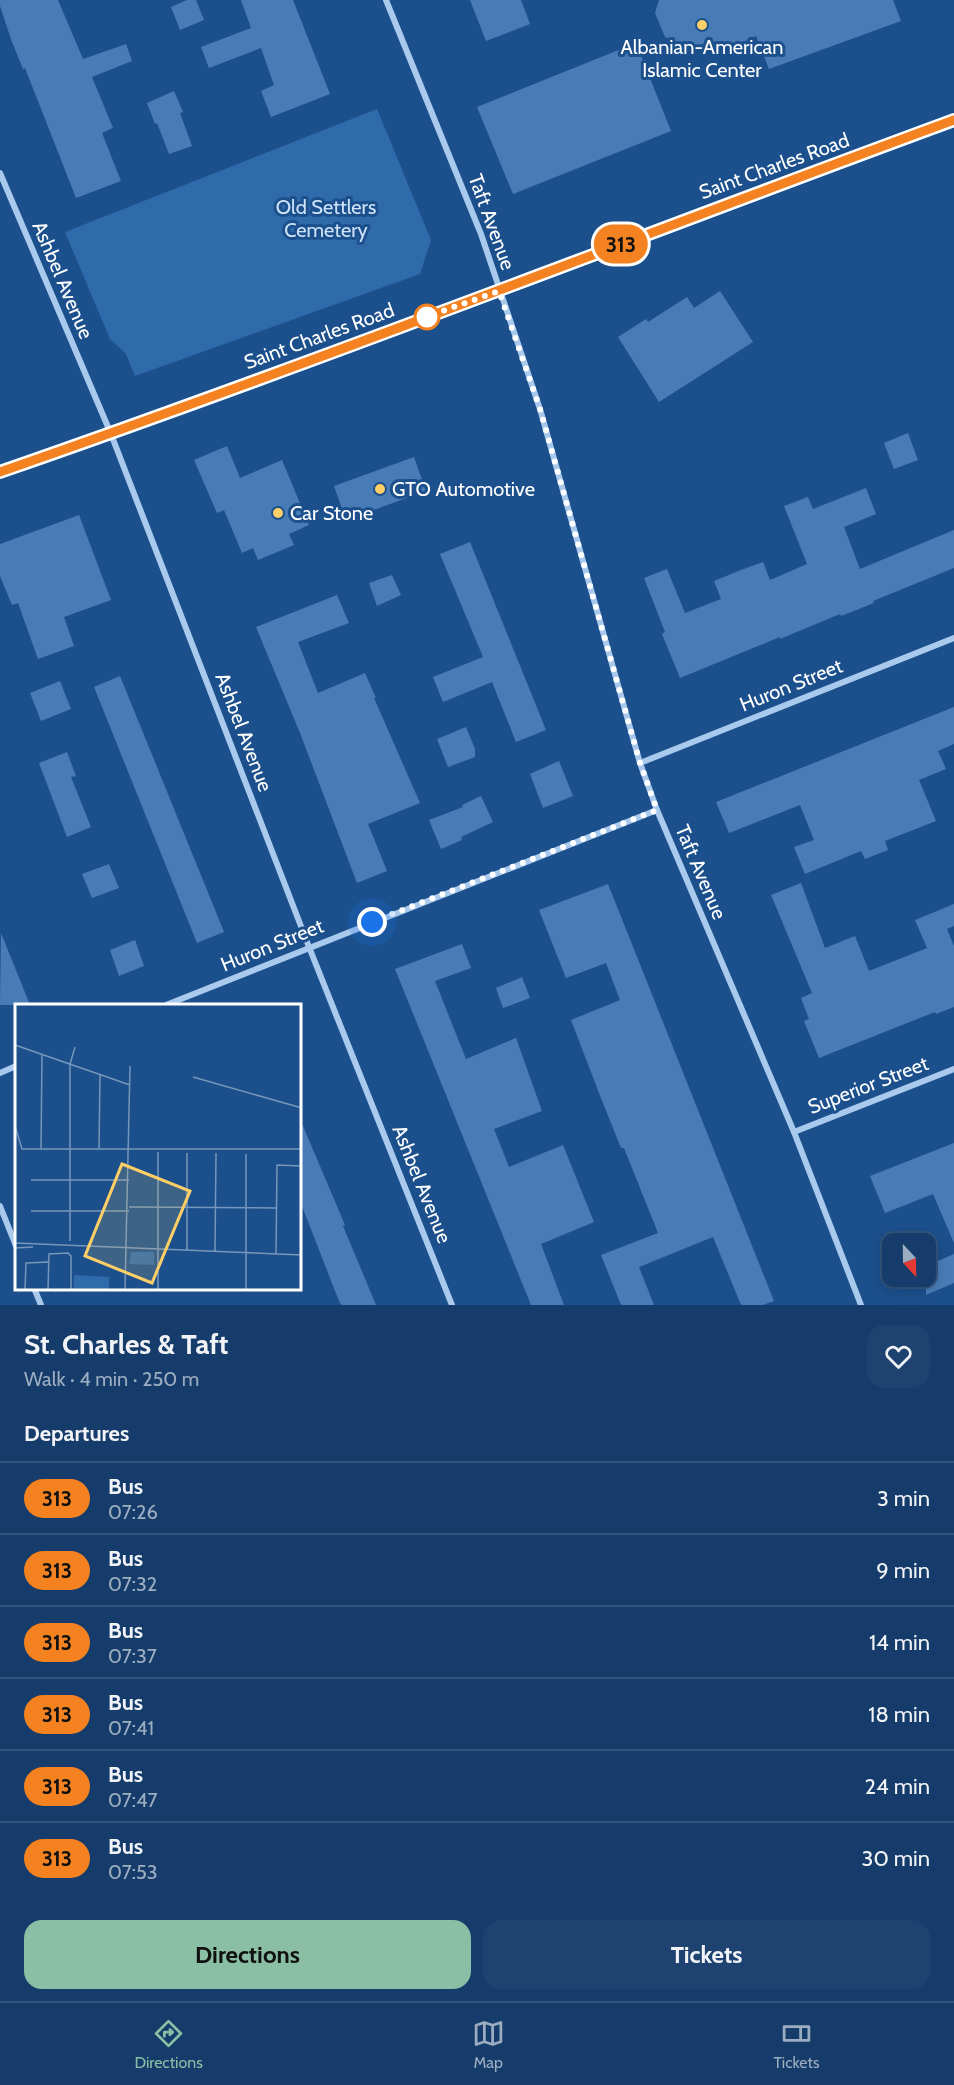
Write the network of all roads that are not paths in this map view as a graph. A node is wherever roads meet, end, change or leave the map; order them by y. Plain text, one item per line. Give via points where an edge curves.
1 (386, 0) edge
2 (954, 120) edge
3 (0, 173) edge
4 (499, 291) junction
5 (111, 434) junction
6 (0, 472) edge
7 (954, 638) edge
8 (640, 763) junction
9 (657, 810) junction
10 (309, 947) junction
11 (168, 1004) edge
12 (15, 1066) edge
13 (954, 1069) edge
14 (0, 1073) edge
15 (794, 1132) junction
16 (0, 1206) edge
17 (15, 1244) edge
18 (35, 1290) edge
19 (41, 1305) edge
20 (452, 1305) edge
21 (861, 1305) edge

1 - 4 street, Taft Avenue via 477,224
2 - 4 main road, Saint Charles Road
3 - 5 street, Ashbel Avenue
4 - 5 main road, Saint Charles Road
4 - 8 street, Taft Avenue via 540,409
5 - 6 main road, Saint Charles Road
5 - 10 street, Ashbel Avenue
7 - 8 street, Huron Street
8 - 9 street, Taft Avenue
9 - 10 street, Huron Street
9 - 15 street, Taft Avenue
10 - 11 street, Huron Street
10 - 20 street, Ashbel Avenue
12 - 14 street
13 - 15 street, Superior Street
15 - 21 street, Taft Avenue
16 - 17 street
18 - 19 street

